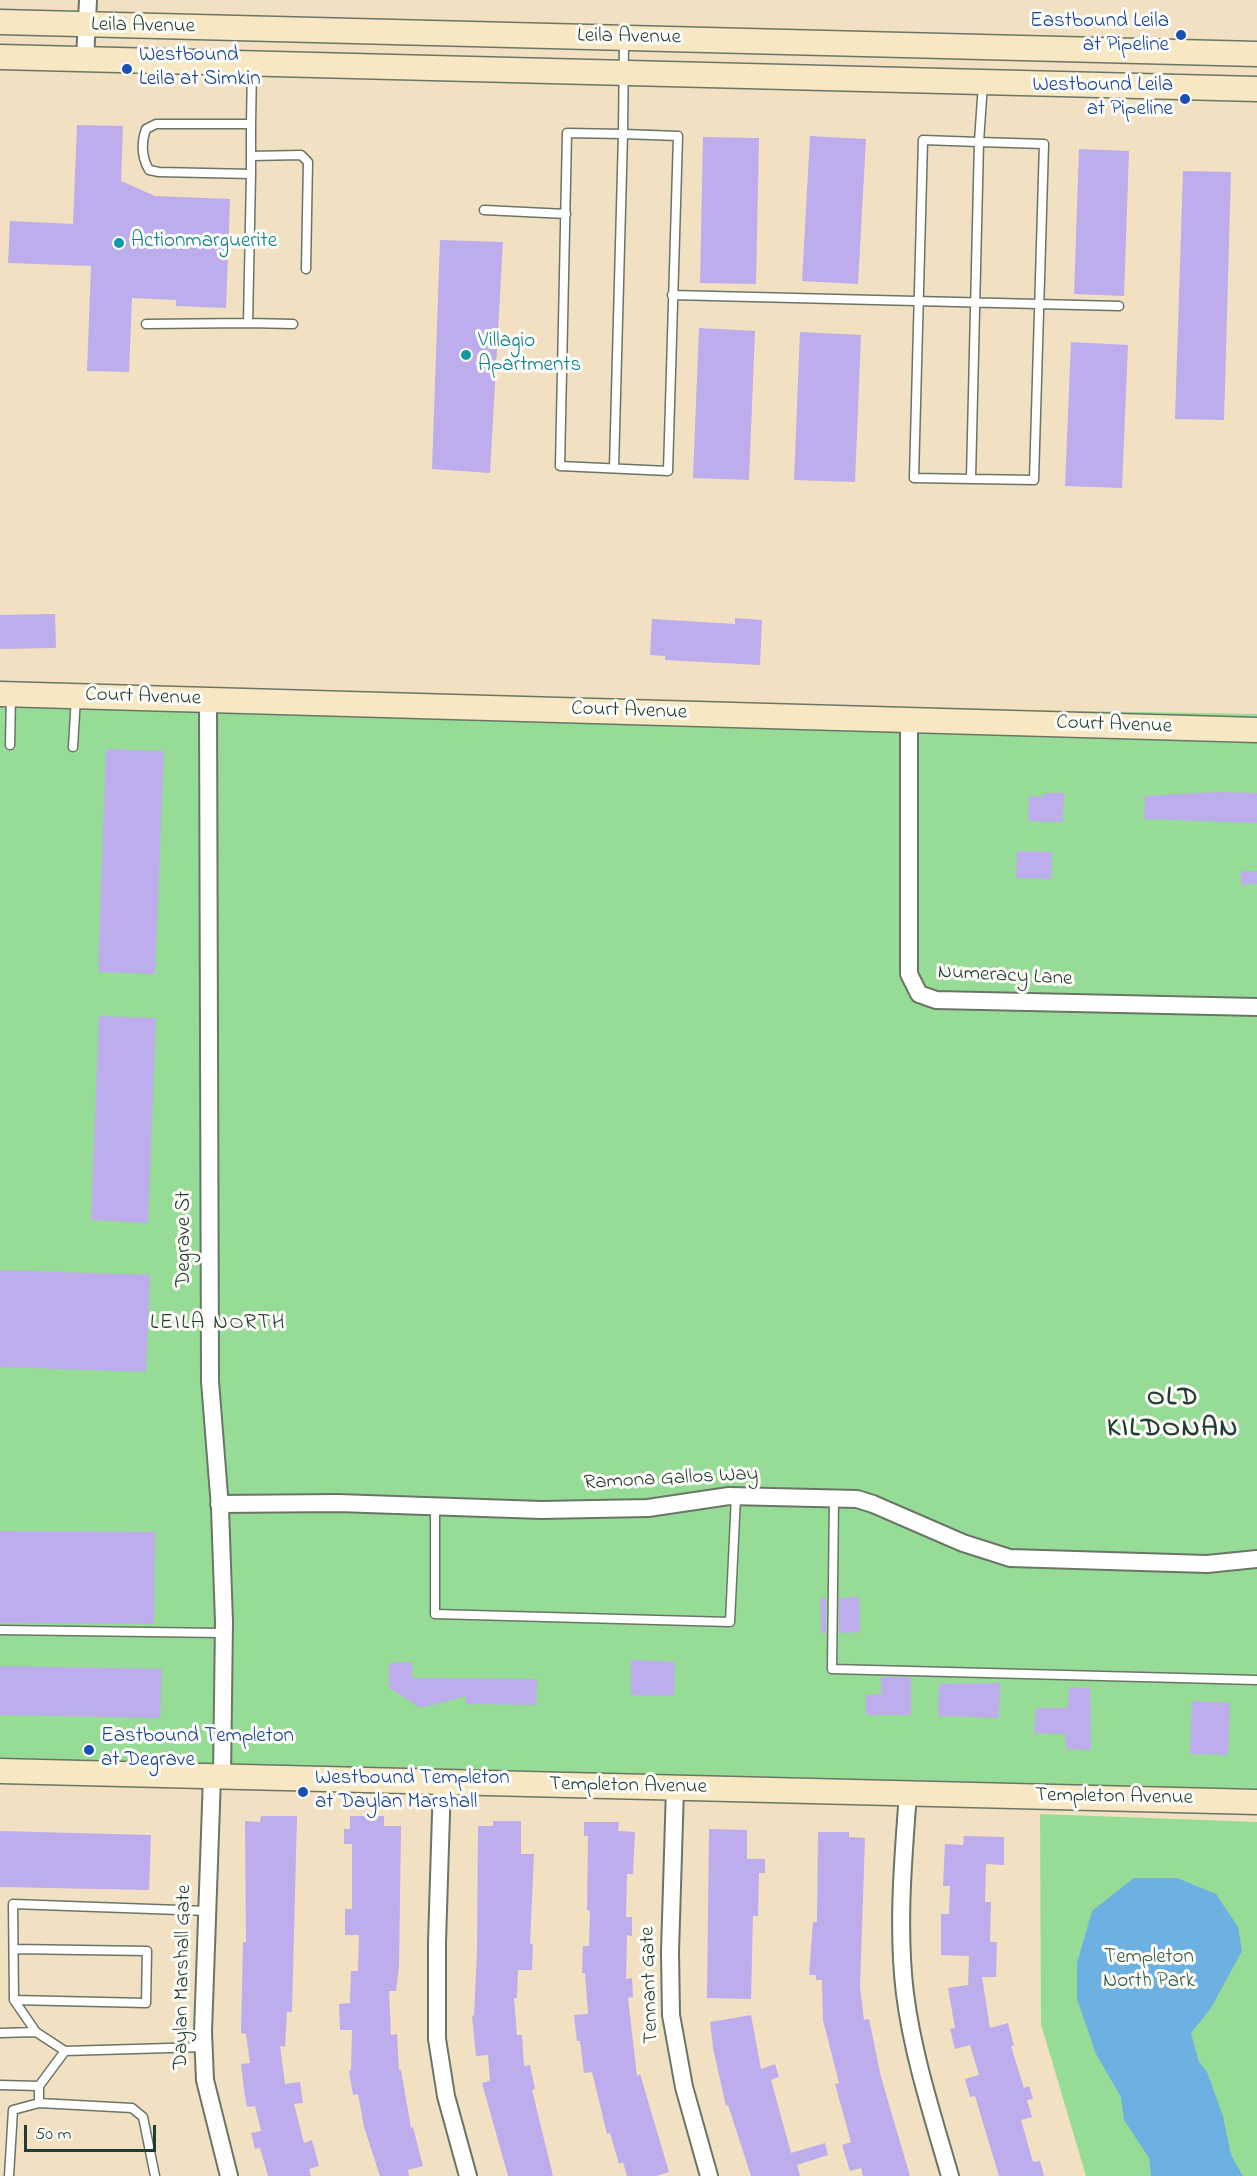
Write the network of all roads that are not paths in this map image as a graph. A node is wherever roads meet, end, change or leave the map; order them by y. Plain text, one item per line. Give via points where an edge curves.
1 (88, 0) edge
2 (0, 22) edge
3 (87, 26) junction
4 (624, 38) junction
5 (1257, 54) edge
6 (0, 57) edge
7 (85, 59) junction
8 (252, 63) junction
9 (622, 74) junction
10 (983, 82) junction
11 (1257, 89) edge
12 (251, 124) junction
13 (623, 134) junction
14 (979, 142) junction
15 (251, 156) junction
16 (251, 174) junction
17 (484, 210) dead end
18 (566, 214) junction
19 (306, 269) dead end
20 (672, 295) junction
21 (917, 300) junction
22 (976, 302) junction
23 (1038, 304) junction
24 (1119, 306) dead end
25 (248, 323) junction
26 (146, 324) dead end
27 (293, 324) dead end
28 (614, 468) junction
29 (971, 478) junction
30 (6, 694) edge
31 (76, 696) junction
32 (208, 700) junction
33 (909, 720) junction
34 (1257, 730) edge
35 (10, 746) dead end
36 (74, 747) dead end
37 (1257, 1007) edge
38 (736, 1496) junction
39 (834, 1499) junction
40 (219, 1504) junction
41 (435, 1507) junction
42 (1257, 1559) edge
43 (0, 1630) edge
44 (223, 1634) junction
45 (1257, 1680) edge
46 (0, 1771) edge
47 (217, 1777) junction
48 (442, 1782) junction
49 (675, 1788) junction
50 (908, 1794) junction
51 (1257, 1802) edge
52 (207, 1911) junction
53 (14, 1949) junction
54 (14, 2000) junction
55 (36, 2032) junction
56 (0, 2033) edge
57 (204, 2047) junction
58 (65, 2051) junction
59 (0, 2085) edge
60 (39, 2086) junction
61 (39, 2103) junction
62 (9, 2176) edge
63 (155, 2176) edge
64 (229, 2176) edge
65 (468, 2176) edge
66 (710, 2176) edge
67 (950, 2176) edge

1 - 3 street
2 - 3 street, Leila Avenue
3 - 4 street, Leila Avenue
3 - 7 street
4 - 5 street, Leila Avenue
4 - 9 lane
6 - 7 street, Leila Avenue
7 - 8 street, Leila Avenue
8 - 9 street, Leila Avenue
8 - 12 lane
9 - 10 street, Leila Avenue
9 - 13 lane
10 - 11 street, Leila Avenue
10 - 14 lane
12 - 15 lane
12 - 16 lane via 156,124 146,129 142,153 149,170 159,172
13 - 18 lane via 567,133
13 - 20 lane via 678,136
13 - 28 lane
14 - 21 lane via 923,141
14 - 22 lane
14 - 23 lane via 1044,144
15 - 16 lane
15 - 19 lane via 301,155 308,162
16 - 25 lane
17 - 18 lane
18 - 28 lane via 560,466
20 - 21 lane
20 - 28 lane via 668,471
21 - 22 lane
21 - 29 lane via 914,478
22 - 23 lane
22 - 29 lane
23 - 24 lane
23 - 29 lane via 1034,480
25 - 26 lane
25 - 27 lane
30 - 31 street, Court Avenue
30 - 35 lane
31 - 32 street, Court Avenue
31 - 36 lane
32 - 33 street, Court Avenue
32 - 40 street, Degrave St via 210,1381
33 - 34 street, Court Avenue
33 - 37 street, Numeracy Lane via 909,974 919,994 936,1000
38 - 39 street, Ramona Gallos Way
38 - 41 street, Ramona Gallos Way via 648,1508
38 - 41 lane via 730,1622 435,1614
39 - 42 street, Ramona Gallos Way via 873,1504 963,1543 1010,1558 1207,1564
39 - 45 lane via 832,1669
40 - 41 street, Ramona Gallos Way
40 - 44 street, Degrave St
43 - 44 lane
44 - 47 street, Degrave St
46 - 47 street, Templeton Avenue
47 - 48 street, Templeton Avenue
47 - 52 street, Daylan Marshall Gate
48 - 49 street, Templeton Avenue
48 - 65 street via 437,2039 446,2096
49 - 50 street, Templeton Avenue
49 - 66 street, Tennant Gate via 671,2015 684,2087
50 - 51 street, Templeton Avenue
50 - 67 street via 903,1928 905,1996
52 - 53 lane via 13,1904
52 - 57 street, Daylan Marshall Gate
53 - 54 lane
53 - 54 lane via 147,1951 146,2003
54 - 55 lane
55 - 56 lane
55 - 58 lane
57 - 58 lane
57 - 64 street, Daylan Marshall Gate via 211,2111
58 - 60 lane
59 - 60 lane
60 - 61 lane
61 - 62 lane via 13,2110
61 - 63 lane via 139,2111

